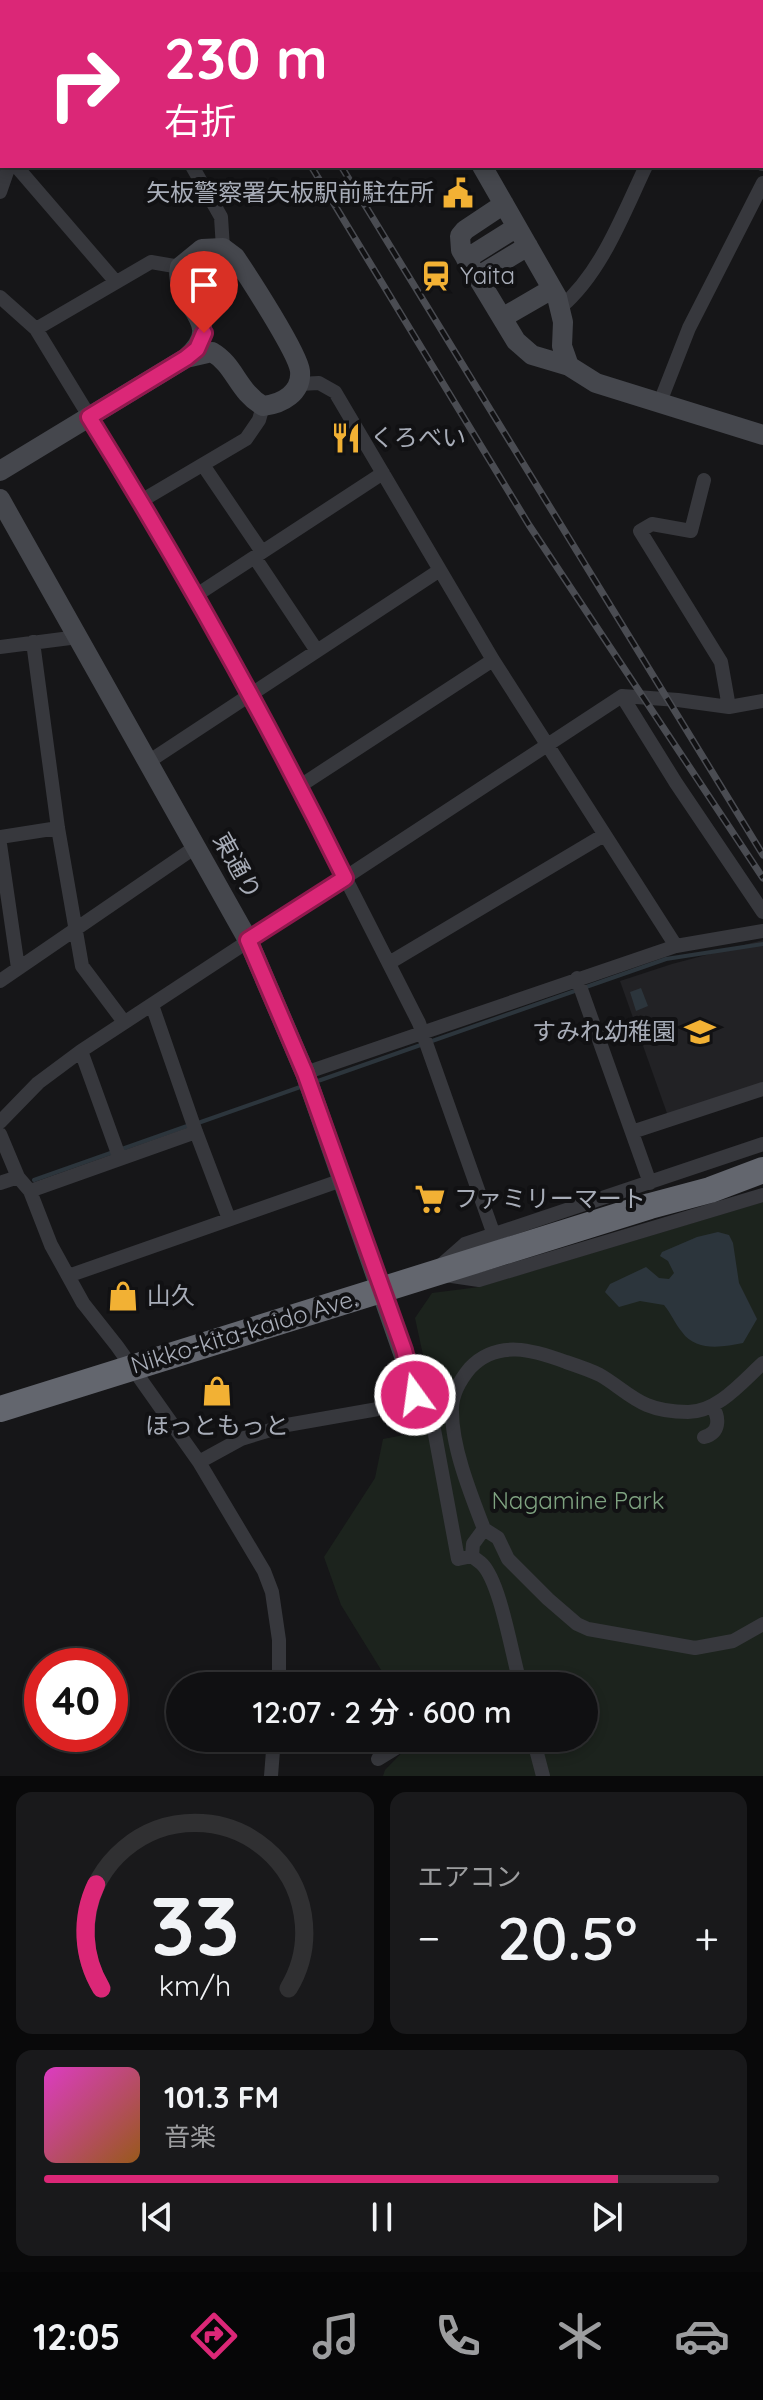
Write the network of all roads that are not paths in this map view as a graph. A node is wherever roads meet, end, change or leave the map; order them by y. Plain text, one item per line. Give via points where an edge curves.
1 (8, 168) edge
2 (18, 168) edge
3 (193, 168) edge
4 (483, 168) edge
5 (645, 168) edge
6 (763, 183) edge
7 (0, 192) edge
8 (517, 226) junction
9 (223, 248) junction
10 (469, 263) junction
11 (180, 267) junction
12 (116, 282) junction
13 (0, 297) edge
14 (556, 298) junction
15 (502, 318) junction
16 (36, 329) junction
17 (186, 358) junction
18 (569, 366) junction
19 (299, 384) junction
20 (660, 402) junction
21 (263, 406) junction
22 (89, 417) junction
23 (763, 435) edge
24 (203, 465) junction
25 (0, 471) edge
26 (383, 473) junction
27 (704, 480) dead end
28 (0, 499) edge
29 (141, 501) junction
30 (259, 555) junction
31 (440, 570) junction
32 (195, 596) junction
33 (78, 637) junction
34 (33, 642) junction
35 (0, 647) edge
36 (317, 651) junction
37 (493, 660) junction
38 (252, 694) junction
39 (622, 696) junction
40 (763, 701) edge
41 (729, 707) junction
42 (546, 744) junction
43 (148, 762) junction
44 (300, 786) junction
45 (58, 828) junction
46 (604, 835) junction
47 (0, 837) edge
48 (0, 844) edge
49 (197, 846) junction
50 (345, 878) junction
51 (763, 912) edge
52 (76, 929) junction
53 (763, 931) edge
54 (248, 940) junction
55 (676, 946) junction
56 (389, 963) junction
57 (18, 968) junction
58 (577, 978) junction
59 (0, 981) edge
60 (152, 1005) junction
61 (124, 1022) junction
62 (422, 1032) junction
63 (81, 1051) junction
64 (305, 1073) junction
65 (763, 1089) edge
66 (0, 1122) edge
67 (196, 1132) junction
68 (632, 1132) junction
69 (0, 1134) edge
70 (763, 1144) edge
71 (120, 1159) junction
72 (763, 1170) edge
73 (18, 1177) junction
74 (342, 1180) junction
75 (0, 1183) edge
76 (650, 1183) junction
77 (30, 1191) junction
78 (763, 1195) edge
79 (229, 1219) junction
80 (494, 1235) junction
81 (433, 1273) junction
82 (68, 1276) junction
83 (381, 1290) junction
84 (763, 1363) edge
85 (132, 1367) junction
86 (395, 1406) joint
87 (712, 1406) junction
88 (0, 1409) edge
89 (431, 1413) dead end
90 (704, 1437) dead end
91 (199, 1462) junction
92 (484, 1529) junction
93 (472, 1556) junction
94 (763, 1624) edge
95 (279, 1672) edge
96 (517, 1672) edge
97 (273, 1752) edge
98 (389, 1752) edge
99 (537, 1752) edge
100 (378, 1759) dead end
101 (271, 1776) edge
102 (543, 1776) edge

1 - 7 street
2 - 12 street
3 - 9 street via 221,217
4 - 8 street
5 - 14 street via 591,272 575,295
6 - 20 street via 689,328
8 - 10 street
8 - 10 street via 465,230 460,236
8 - 14 street
9 - 11 street via 202,249
9 - 19 street via 239,263 291,351 300,370
10 - 15 street
11 - 12 street via 151,262
11 - 17 street via 180,283 204,333
12 - 16 street
13 - 16 street
14 - 15 street
14 - 18 street
15 - 18 street via 532,355
16 - 22 street
17 - 21 street via 212,352 220,356 245,393
17 - 22 street
18 - 20 street via 596,383
19 - 21 street via 292,395
19 - 26 street via 319,383 335,392
20 - 23 street
21 - 24 street via 246,439
22 - 25 street
22 - 29 street
24 - 29 street
24 - 30 street
26 - 30 street
26 - 31 street
27 - 41 street via 691,531 652,524 640,531 721,662
28 - 33 street, 東通り
29 - 32 street
30 - 32 street
30 - 36 street
31 - 36 street
31 - 37 street
32 - 38 street
33 - 34 street
33 - 43 street, 東通り
34 - 35 street
34 - 45 street
36 - 38 street
37 - 42 street
37 - 44 street
38 - 43 street
38 - 44 street
39 - 41 street
39 - 42 street
39 - 51 street
40 - 41 street
42 - 46 street
42 - 50 street
43 - 49 street, 東通り
44 - 50 street
45 - 47 street
45 - 52 street
46 - 55 street
46 - 56 street
48 - 57 street
49 - 52 street
49 - 54 street, 東通り
50 - 54 street
50 - 56 street
52 - 57 street
52 - 61 street via 82,966
53 - 55 street
54 - 60 street
54 - 64 street, 東通り
55 - 58 street
56 - 62 street
57 - 59 street
58 - 62 street
58 - 68 street
60 - 61 street
60 - 67 street
61 - 63 street
62 - 64 street
62 - 80 street
63 - 66 street via 38,1083
63 - 71 street
64 - 74 street, 東通り
65 - 68 street
67 - 71 street
67 - 79 street
68 - 76 street
69 - 73 street
70 - 76 street
71 - 77 street
72 - 81 highway, Nikko-kita-kaido Ave.
73 - 75 street
73 - 77 street
74 - 79 street
74 - 83 street, 東通り
76 - 80 street
77 - 82 street
78 - 81 street via 479,1280
79 - 82 street
80 - 81 street via 465,1244
81 - 83 highway, Nikko-kita-kaido Ave.
82 - 85 street
83 - 85 highway, Nikko-kita-kaido Ave.
83 - 86 street, 東通り via 415,1395
84 - 87 street
85 - 88 highway, Nikko-kita-kaido Ave.
85 - 91 street
86 - 91 street via 287,1425 241,1439
87 - 90 street via 718,1423
87 - 92 street via 690,1412 664,1410 559,1359 523,1349 488,1354 459,1382 452,1412
89 - 93 street via 458,1559
91 - 95 street via 268,1581
92 - 93 street
92 - 94 street via 498,1538 508,1559 548,1599 588,1629 695,1648 733,1641
93 - 96 street via 483,1565 503,1606
97 - 101 street
98 - 100 street
99 - 102 street

